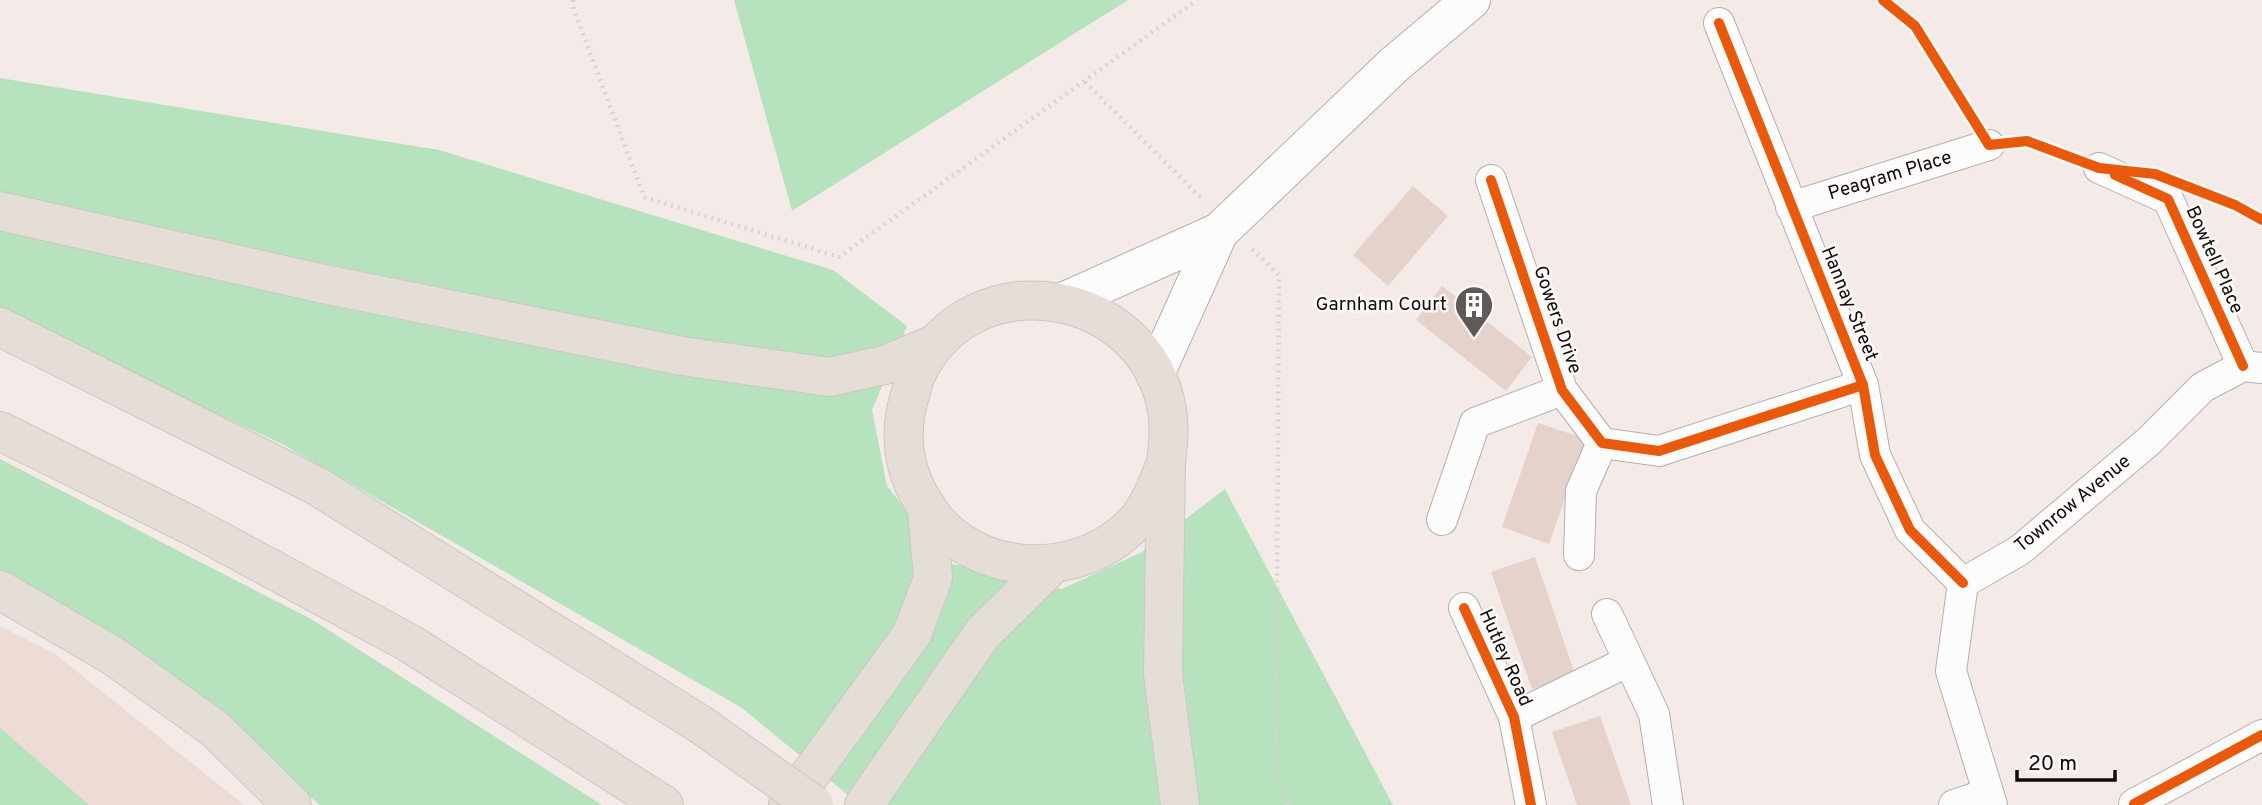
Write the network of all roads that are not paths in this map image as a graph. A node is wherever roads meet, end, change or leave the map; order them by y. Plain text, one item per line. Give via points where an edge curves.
1 (1471, 0) edge
2 (1719, 23) dead end
3 (1989, 145) dead end
4 (2099, 168) dead end
5 (1491, 180) dead end
6 (1791, 207) junction
7 (0, 211) edge
8 (1223, 228) junction
9 (1063, 302) junction
10 (0, 327) edge
11 (937, 343) junction
12 (2252, 367) edge
13 (1155, 374) junction
14 (1863, 385) junction
15 (1562, 390) junction
16 (0, 431) edge
17 (1602, 443) junction
18 (1166, 463) junction
19 (927, 509) junction
20 (1442, 520) dead end
21 (1579, 555) dead end
22 (1052, 565) junction
23 (1963, 583) junction
24 (0, 590) edge
25 (1464, 608) dead end
26 (1607, 614) dead end
27 (1629, 661) junction
28 (1514, 717) junction
29 (2262, 735) edge
30 (653, 797) edge
31 (1989, 799) edge
32 (2134, 804) edge
33 (292, 805) edge
34 (788, 805) edge
35 (814, 805) edge
36 (864, 805) edge
37 (1180, 805) edge
38 (1531, 805) edge
39 (1668, 805) edge
40 (1954, 805) edge

1 - 8 main road via 1395,64
2 - 6 street, Hannay Street
3 - 6 street, Peagram Place
4 - 12 street, Bowtell Place via 2168,199
5 - 15 street, Gowers Drive
6 - 14 street, Hannay Street
7 - 11 highway via 318,284 682,356 829,377 885,365
8 - 9 main road
8 - 13 main road
9 - 11 highway via 1024,300 991,307 962,322
9 - 13 highway via 1121,330
10 - 35 highway, bridge via 315,485 701,724
11 - 19 highway via 916,373 903,420 905,458
12 - 23 street, Townrow Avenue via 2203,387 2150,441 2020,550
13 - 18 highway via 1168,411
14 - 17 street via 1659,451
14 - 23 street, Hannay Street via 1875,455 1910,530
15 - 17 street, Gowers Drive
15 - 20 street via 1475,424
16 - 30 highway via 192,526 409,643
17 - 21 street via 1581,491
18 - 22 highway via 1147,505 1124,533 1088,555
18 - 37 highway via 1163,674
19 - 22 highway via 940,526 967,546 996,559
19 - 34 highway via 933,578 912,634
22 - 36 highway via 982,634
23 - 31 street via 1951,671
24 - 33 highway via 113,656 215,729
25 - 28 street, Hutley Road
26 - 27 street
27 - 28 street, Hutley Road
27 - 39 street via 1654,714
28 - 38 street, Hutley Road
29 - 32 street
31 - 40 street

